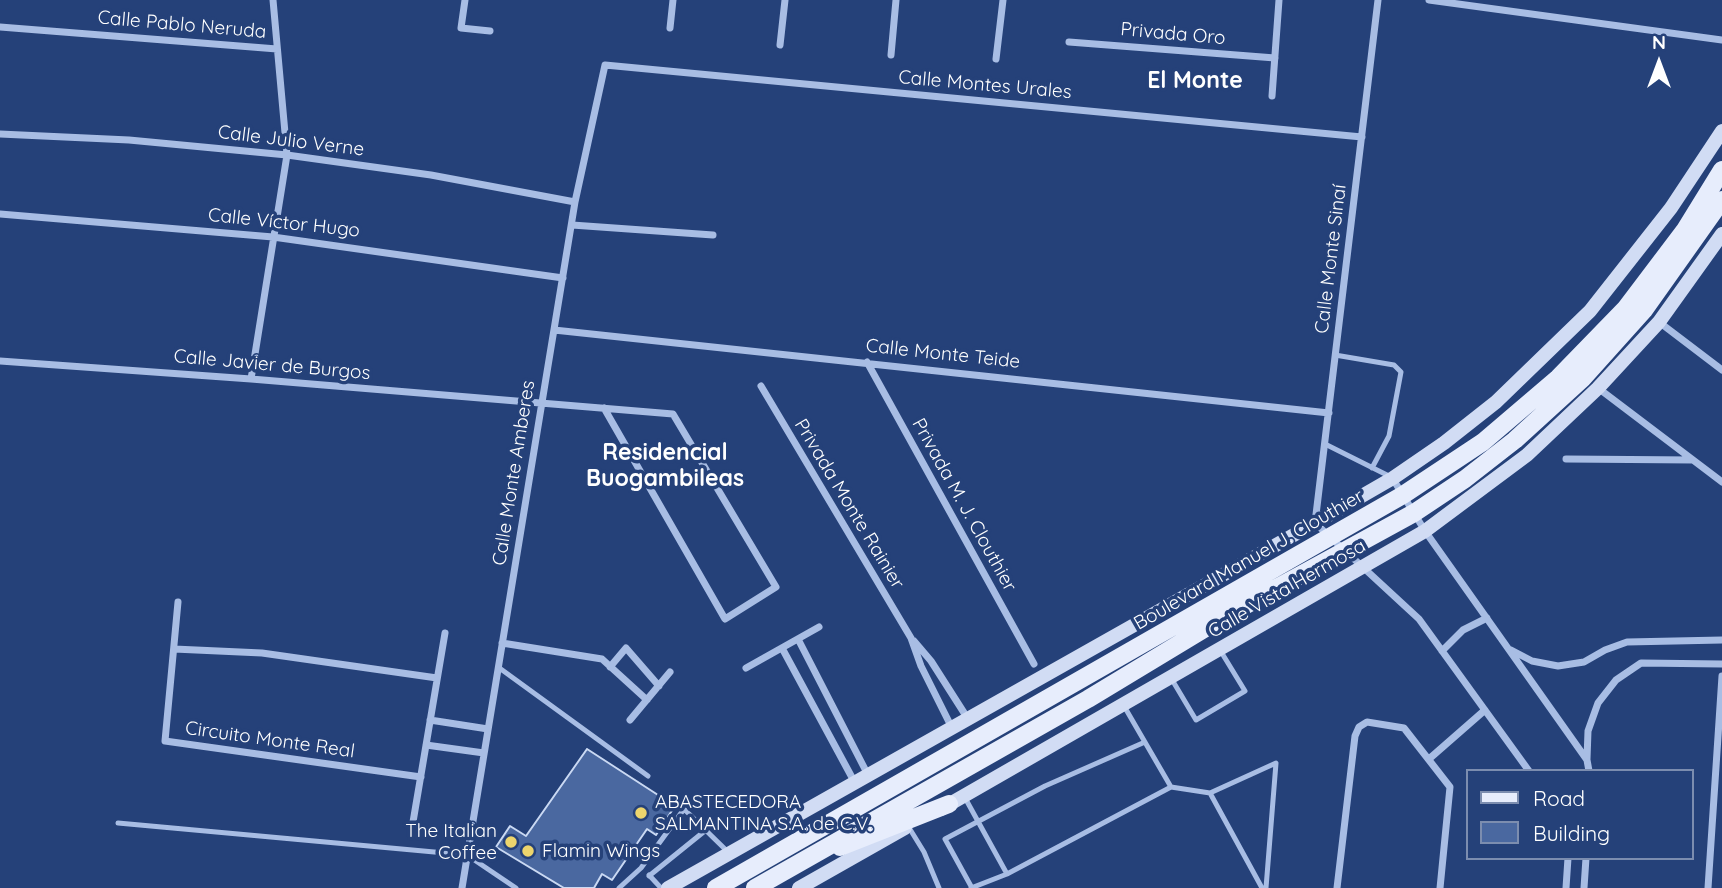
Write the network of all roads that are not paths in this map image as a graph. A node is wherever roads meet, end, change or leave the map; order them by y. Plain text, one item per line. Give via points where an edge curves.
1 (273, 0) edge
2 (465, 0) edge
3 (673, 0) edge
4 (785, 0) edge
5 (896, 0) edge
6 (1003, 0) edge
7 (1279, 0) edge
8 (1378, 0) edge
9 (1429, 0) edge
10 (0, 27) edge
11 (670, 28) dead end
12 (489, 31) dead end
13 (1722, 40) edge
14 (1069, 42) dead end
15 (780, 45) dead end
16 (277, 48) junction
17 (891, 55) dead end
18 (1275, 58) junction
19 (996, 59) dead end
20 (605, 65) joint
21 (1272, 96) dead end
22 (1722, 131) edge
23 (0, 134) edge
24 (1362, 137) junction
25 (287, 155) junction
26 (1695, 172) junction
27 (1718, 177) edge
28 (575, 202) junction
29 (1721, 204) edge
30 (0, 214) edge
31 (572, 225) junction
32 (1722, 234) edge
33 (713, 235) dead end
34 (274, 237) junction
35 (563, 278) junction
36 (1659, 321) junction
37 (554, 330) junction
38 (1335, 355) junction
39 (0, 361) edge
40 (867, 362) junction
41 (1722, 370) edge
42 (251, 379) junction
43 (761, 386) dead end
44 (1598, 388) junction
45 (542, 404) junction
46 (604, 408) junction
47 (1328, 413) junction
48 (1325, 444) junction
49 (1566, 459) dead end
50 (1693, 460) junction
51 (1372, 468) junction
52 (1393, 478) junction
53 (1722, 482) edge
54 (1403, 495) junction
55 (1414, 513) junction
56 (1315, 523) junction
57 (1425, 531) junction
58 (1329, 535) junction
59 (1346, 551) junction
60 (1364, 568) junction
61 (178, 602) dead end
62 (1487, 618) junction
63 (819, 627) dead end
64 (445, 633) dead end
65 (911, 638) junction
66 (798, 639) junction
67 (1722, 640) edge
68 (502, 643) junction
69 (782, 648) junction
70 (174, 649) junction
71 (1508, 649) junction
72 (1220, 650) junction
73 (1442, 651) junction
74 (1722, 663) edge
75 (1034, 664) dead end
76 (498, 667) junction
77 (610, 667) junction
78 (746, 668) dead end
79 (670, 672) dead end
80 (1722, 676) edge
81 (437, 678) junction
82 (1171, 678) junction
83 (659, 686) junction
84 (647, 700) junction
85 (1124, 705) junction
86 (1485, 710) junction
87 (968, 719) junction
88 (430, 720) junction
89 (630, 720) dead end
90 (952, 728) junction
91 (488, 729) junction
92 (1145, 742) junction
93 (426, 745) junction
94 (484, 753) junction
95 (1429, 759) junction
96 (1587, 760) junction
97 (1528, 769) edge
98 (1588, 769) edge
99 (868, 775) junction
100 (648, 776) dead end
101 (421, 777) junction
102 (855, 783) junction
103 (1171, 787) junction
104 (1210, 793) junction
105 (956, 800) junction
106 (978, 821) junction
107 (413, 822) dead end
108 (118, 823) dead end
109 (908, 826) junction
110 (706, 830) junction
111 (729, 853) junction
112 (467, 855) junction
113 (807, 858) junction
114 (1568, 860) edge
115 (1587, 860) edge
116 (641, 868) junction
117 (1007, 874) junction
118 (649, 876) junction
119 (462, 888) edge
120 (516, 888) edge
121 (619, 888) edge
122 (661, 888) edge
123 (668, 888) edge
124 (716, 888) edge
125 (755, 888) edge
126 (799, 888) edge
127 (939, 888) edge
128 (971, 888) edge
129 (1264, 888) edge
130 (1337, 888) edge
131 (1440, 888) edge
132 (1566, 888) edge
133 (1584, 888) edge
134 (1708, 888) edge

1 - 16 street
2 - 12 street via 461,28
3 - 11 street
4 - 15 street
5 - 17 street
6 - 19 street
7 - 18 street
8 - 24 street, Calle Monte Sinaí
9 - 13 street
10 - 16 street, Calle Pablo Neruda
14 - 18 street, Privada Oro
16 - 25 street
18 - 21 street
20 - 24 street, Calle Montes Urales
20 - 28 street, Calle Monte Amberes
22 - 26 street
23 - 25 street, Calle Julio Verne
24 - 38 street, Calle Monte Sinaí
25 - 28 street, Calle Julio Verne via 432,175
25 - 34 street
26 - 27 street
26 - 52 street via 1632,261 1544,358 1496,402
27 - 54 main road, Boulevard Manuel J. Clouthier via 1685,230 1626,307 1558,378 1483,442
28 - 31 street, Calle Monte Amberes
29 - 55 main road, Boulevard Manuel J. Clouthier via 1644,310 1583,378 1515,440
30 - 34 street, Calle Víctor Hugo
31 - 33 street
31 - 35 street, Calle Monte Amberes
32 - 36 street, Calle Vista Hermosa
34 - 35 street, Calle Víctor Hugo
34 - 42 street
35 - 37 street, Calle Monte Amberes
36 - 41 street
36 - 44 street, Calle Vista Hermosa
37 - 40 street, Calle Monte Teide
37 - 45 street, Calle Monte Amberes
38 - 47 street, Calle Monte Sinaí
38 - 51 lane via 1394,365 1401,372 1389,436
39 - 42 street, Calle Javier de Burgos
40 - 47 street, Calle Monte Teide
40 - 75 street, Privada M. J. Clouthier
42 - 45 street, Calle Javier de Burgos
43 - 65 street, Privada Monte Rainier
44 - 50 street
44 - 57 street, Calle Vista Hermosa via 1527,455
45 - 46 street, Calle Javier de Burgos
45 - 68 street, Calle Monte Amberes
46 - 46 street, Calle Javier de Burgos via 673,414 776,587 725,619
47 - 48 street, Calle Monte Sinaí
48 - 51 lane
48 - 56 street, Calle Monte Sinaí
49 - 50 street
50 - 53 street
51 - 52 lane
52 - 54 street
52 - 56 street
54 - 55 street
54 - 58 main road, Boulevard Manuel J. Clouthier
55 - 57 street
55 - 59 main road, Boulevard Manuel J. Clouthier
56 - 58 street
56 - 87 street
57 - 60 street, Calle Vista Hermosa
57 - 62 street
58 - 59 street
58 - 124 main road, Boulevard Manuel J. Clouthier via 1082,682
59 - 60 street
59 - 113 main road, Boulevard Manuel J. Clouthier
60 - 72 street, Calle Vista Hermosa
60 - 73 street via 1400,599
61 - 70 street, Circuito Monte Real
62 - 71 street
62 - 73 street via 1463,630
63 - 66 street
64 - 81 street
65 - 87 street, Privada Monte Rainier via 931,660
65 - 90 street, Privada Monte Rainier
66 - 69 street
66 - 99 street
67 - 71 street via 1628,642 1584,662 1558,666 1532,662
68 - 76 street, Calle Monte Amberes
68 - 77 street via 602,659
69 - 78 street
69 - 102 street
70 - 81 street via 274,655
70 - 101 street, Circuito Monte Real via 165,741
71 - 96 street
72 - 82 street, Calle Vista Hermosa
72 - 82 lane via 1245,691 1196,720
73 - 86 street
74 - 96 street via 1641,663 1616,680 1598,703 1588,731
76 - 91 street, Calle Monte Amberes
76 - 100 lane
77 - 83 street via 626,648
77 - 84 street
79 - 83 street
80 - 134 street
81 - 88 street
82 - 85 street, Calle Vista Hermosa
83 - 84 street
84 - 89 street
85 - 92 lane
85 - 105 street, Calle Vista Hermosa
86 - 95 street
86 - 97 street
87 - 90 street
88 - 91 street
88 - 93 street
90 - 99 street
91 - 94 street, Calle Monte Amberes
92 - 103 lane
92 - 106 lane
93 - 94 street
93 - 101 street
94 - 112 street, Calle Monte Amberes
95 - 130 street via 1404,728 1367,722 1359,727
95 - 131 street via 1450,787
96 - 98 street
99 - 102 street
101 - 107 street
102 - 111 street
103 - 104 lane
103 - 117 lane
104 - 129 lane
104 - 129 lane via 1276,762
105 - 106 lane
105 - 109 street, Calle Vista Hermosa
105 - 113 main road via 870,838
106 - 117 lane
106 - 128 lane via 945,839
108 - 112 lane
109 - 126 street, Calle Vista Hermosa
109 - 127 lane
110 - 111 lane
110 - 116 lane via 684,809
110 - 118 lane
111 - 123 street
112 - 119 street, Calle Monte Amberes
112 - 120 lane
113 - 125 main road, Boulevard Manuel J. Clouthier
114 - 132 street
115 - 133 street
116 - 118 lane
116 - 121 lane
117 - 128 lane
118 - 122 lane

